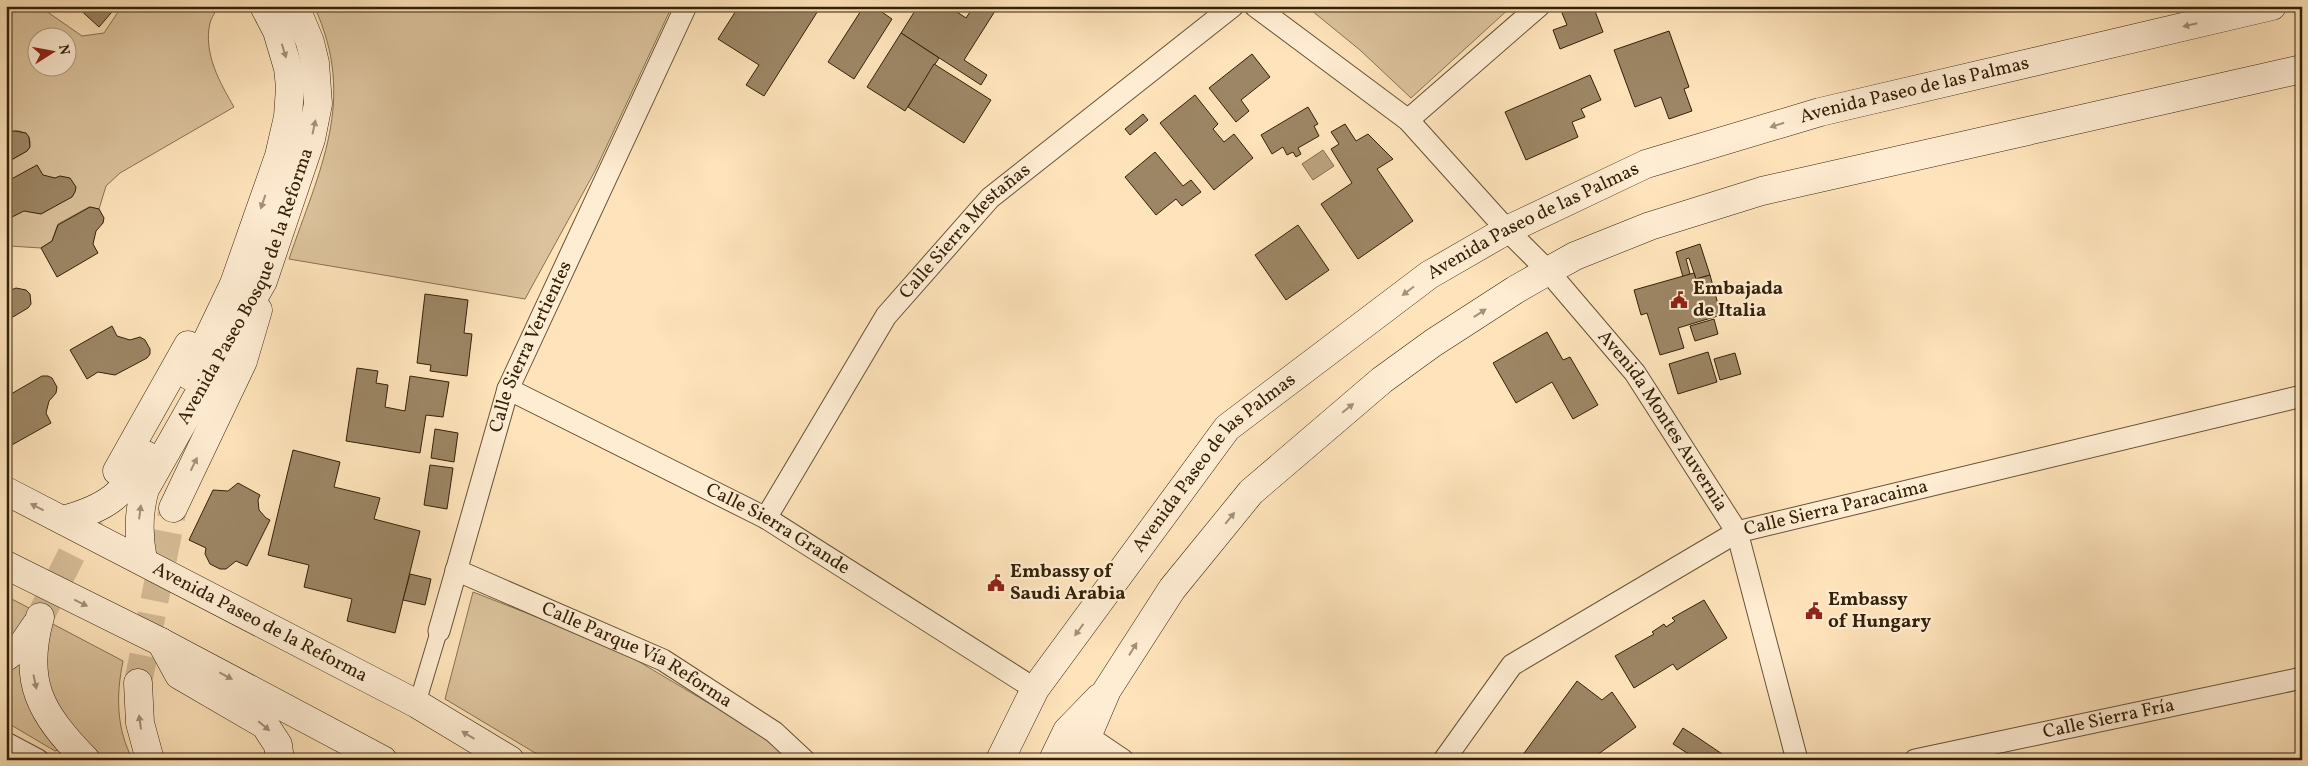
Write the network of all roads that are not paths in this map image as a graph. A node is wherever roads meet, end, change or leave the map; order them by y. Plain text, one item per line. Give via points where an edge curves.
1 (264, 6) edge
2 (296, 6) edge
3 (686, 6) edge
4 (1233, 6) edge
5 (1255, 6) edge
6 (1540, 6) edge
7 (2272, 6) edge
8 (2302, 69) edge
9 (1408, 120) junction
10 (1507, 230) junction
11 (1548, 271) junction
12 (263, 281) junction
13 (234, 284) junction
14 (508, 389) junction
15 (2302, 396) edge
16 (6, 490) edge
17 (103, 494) tunnel mouth
18 (173, 508) tunnel mouth
19 (766, 518) junction
20 (63, 520) junction
21 (1737, 532) junction
22 (143, 560) junction
23 (6, 565) edge
24 (456, 570) junction
25 (6, 581) edge
26 (48, 586) junction
27 (438, 631) joint
28 (161, 642) junction
29 (6, 657) edge
30 (2302, 678) edge
31 (138, 682) tunnel mouth
32 (1035, 689) junction
33 (1107, 690) junction
34 (417, 704) junction
35 (6, 743) edge
36 (1083, 748) edge
37 (377, 758) edge
38 (38, 760) edge
39 (86, 760) edge
40 (150, 760) edge
41 (280, 760) edge
42 (510, 760) edge
43 (804, 760) edge
44 (1000, 760) edge
45 (1054, 760) edge
46 (1123, 760) edge
47 (1444, 760) edge
48 (1797, 760) edge
49 (1915, 760) edge

1 -> 13 main road, Avenida Paseo Bosque de la Reforma via 284,50 290,102 279,156
12 -> 2 main road, Avenida Paseo Bosque de la Reforma via 311,139 318,104 315,63
3 - 14 street, Calle Sierra Vertientes
4 - 19 street, Calle Sierra Mestañas via 990,198 886,316
5 - 9 street
6 - 9 street
7 -> 10 main road, Avenida Paseo de las Palmas via 1811,115 1646,164
8 - 11 main road via 1762,191 1650,226 1575,256
9 - 10 street
10 - 11 street, Avenida Montes Auvernia
10 -> 32 main road, Avenida Paseo de las Palmas via 1428,275 1227,428
11 - 21 street, Avenida Montes Auvernia via 1635,374
33 -> 11 main road via 1172,589 1251,492 1382,380
18 -> 12 main road via 243,361 256,322
22 -> 12 main road, Avenida Paseo Bosque de la Reforma via 139,526 145,489
13 - 17 main road via 191,340
13 - 20 main road, Avenida Paseo Bosque de la Reforma via 186,384 132,481 103,505
14 - 19 street, Calle Sierra Grande
14 - 24 street, Calle Sierra Vertientes
15 - 21 street, Calle Sierra Paracaima
20 -> 16 main road, Avenida Paseo de la Reforma
19 - 32 street, Calle Sierra Grande
20 - 22 main road, Avenida Paseo de la Reforma
21 - 47 street, Calle Sierra Paracaima via 1512,665
21 - 48 street, Avenida Montes Auvernia
22 - 34 main road, Avenida Paseo de la Reforma
23 - 26 main road
24 - 27 street, Calle Sierra Vertientes
24 - 43 street, Calle Parque Vía Reforma via 663,660 774,732
25 - 26 main road
26 -> 28 main road
27 - 34 street, Calle Sierra Vertientes
28 -> 37 main road
28 -> 41 main road via 179,674 266,725 278,745
29 -> 39 main road via 23,644 40,617 32,658 37,691 50,719
30 - 49 street, Calle Sierra Fría
40 -> 31 main road via 140,723
32 - 44 main road, Avenida Paseo de las Palmas
33 - 36 main road
33 - 45 main road via 1067,731
42 -> 34 main road, Avenida Paseo de la Reforma
35 - 38 street
36 - 46 street

